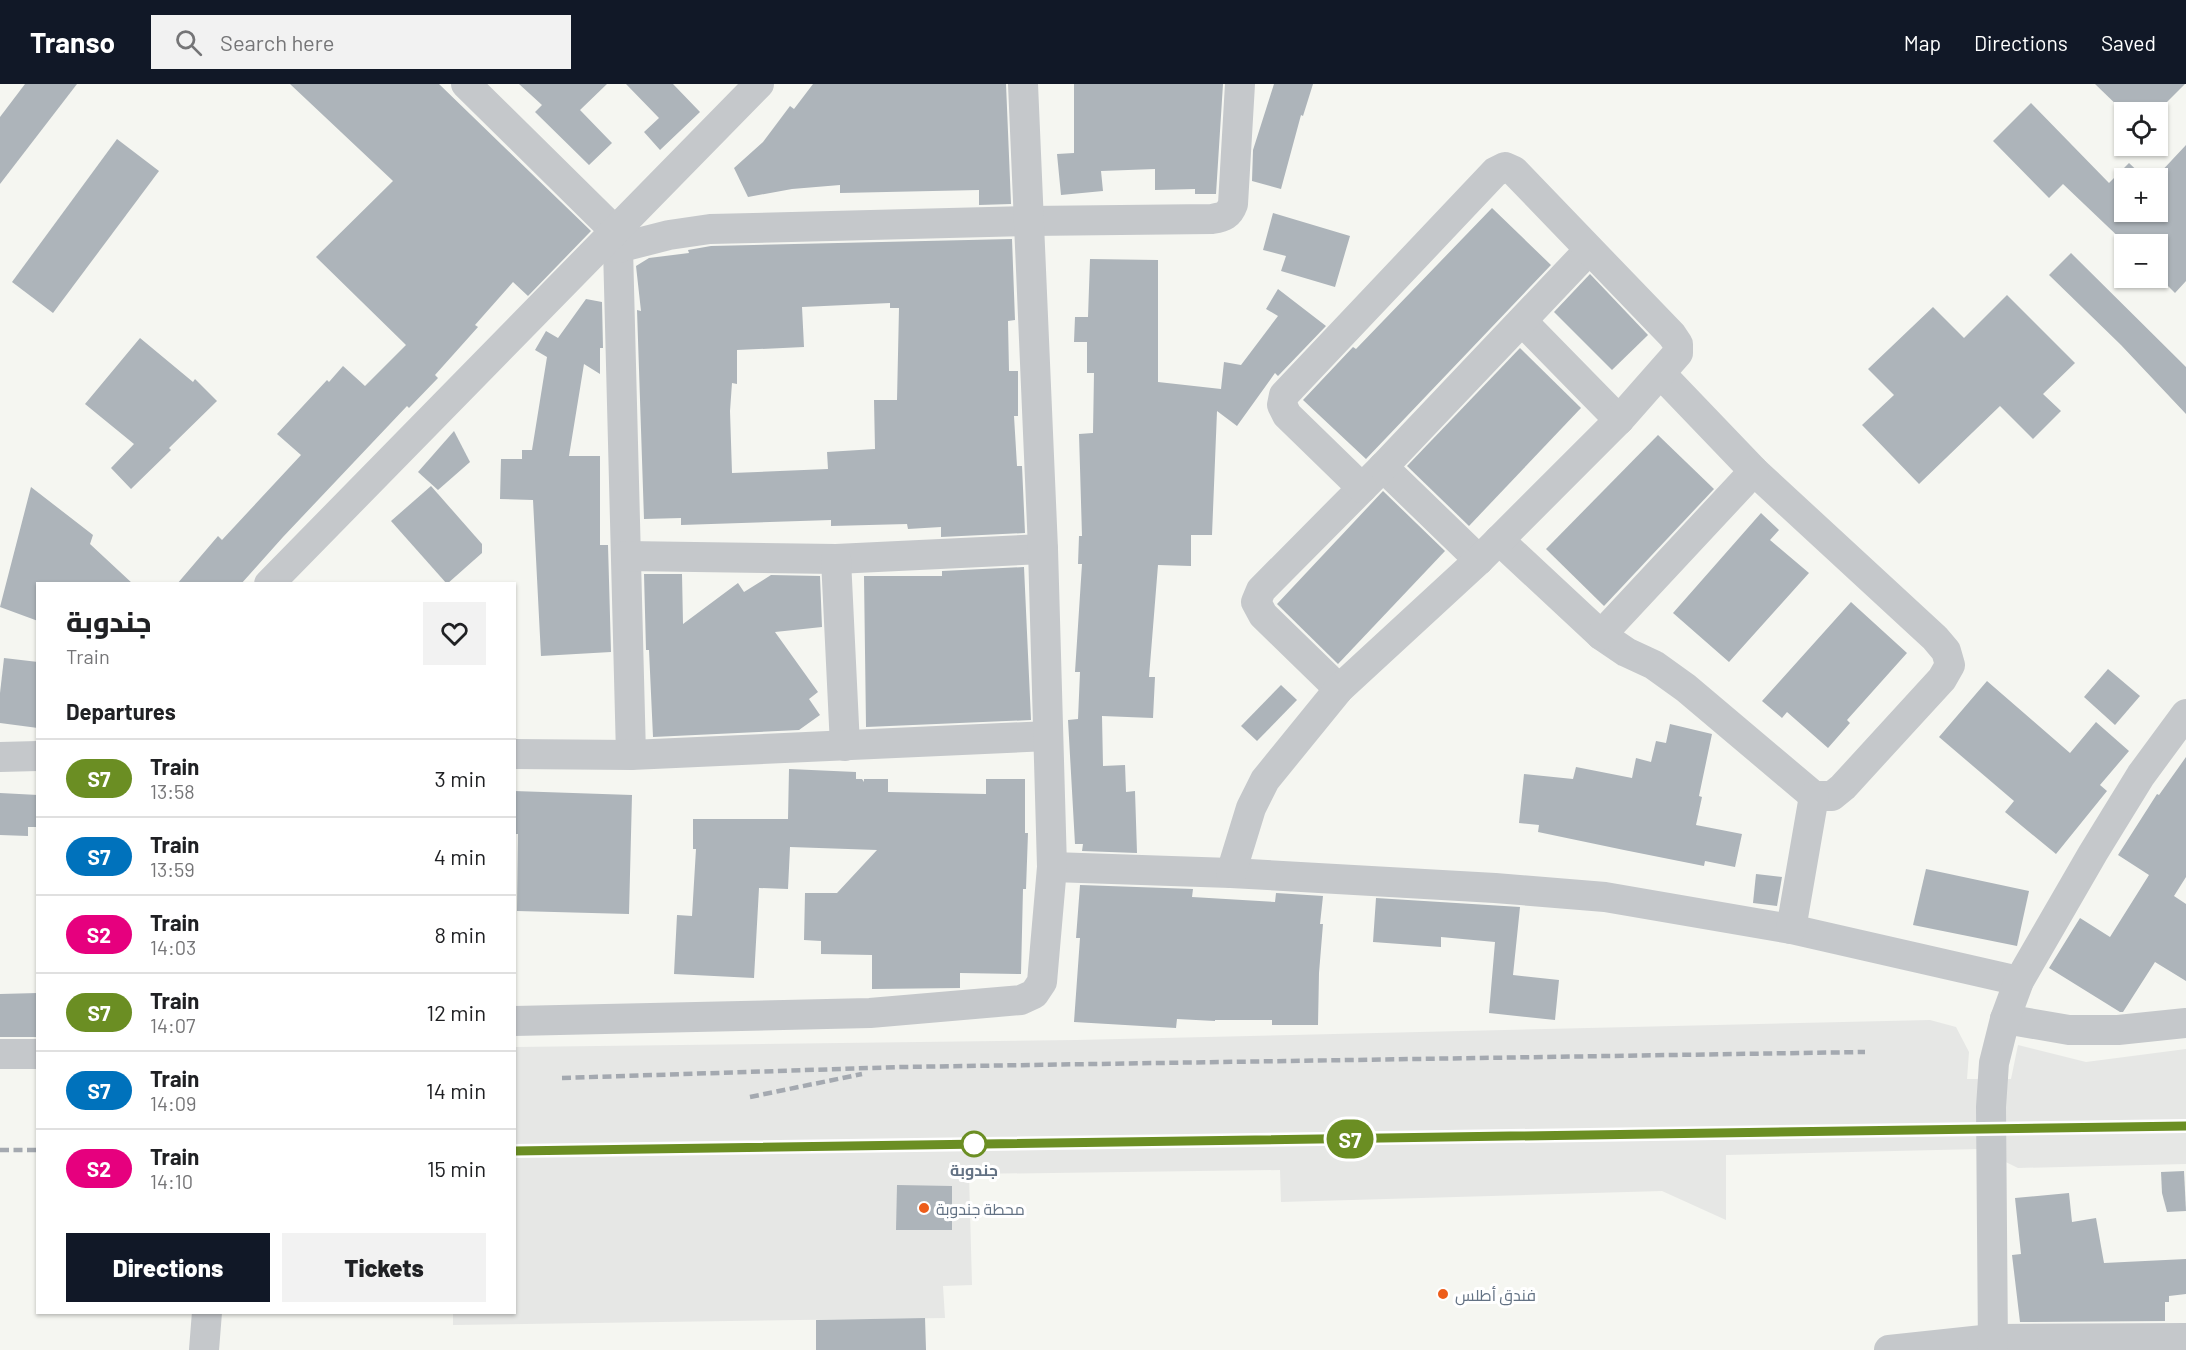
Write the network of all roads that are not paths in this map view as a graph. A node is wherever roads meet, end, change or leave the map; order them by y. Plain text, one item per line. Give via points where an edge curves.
1 (466, 84) edge
2 (759, 84) edge
3 (1023, 84) edge
4 (1240, 84) edge
5 (1029, 221) junction
6 (616, 239) junction
7 (1589, 250) junction
8 (1522, 321) junction
9 (1661, 374) junction
10 (1619, 420) junction
11 (1383, 467) junction
12 (1754, 471) junction
13 (1362, 488) junction
14 (1043, 549) junction
15 (1489, 550) junction
16 (626, 556) junction
17 (836, 559) junction
18 (271, 582) edge
19 (1601, 635) junction
20 (1339, 689) junction
21 (2186, 714) edge
22 (1048, 736) junction
23 (845, 746) junction
24 (516, 754) edge
25 (631, 755) junction
26 (36, 756) edge
27 (0, 757) edge
28 (1814, 796) junction
29 (1052, 867) junction
30 (1231, 873) junction
31 (1791, 929) junction
32 (2019, 981) junction
33 (2005, 1019) junction
34 (516, 1021) edge
35 (2186, 1023) edge
36 (0, 1054) edge
37 (36, 1054) edge
38 (207, 1314) edge
39 (2186, 1338) edge
40 (1993, 1345) edge
41 (204, 1350) edge
42 (1889, 1350) edge

1 - 6 street
2 - 6 street
3 - 5 street
4 - 5 street via 1230,213 1212,219
5 - 6 street via 710,229
5 - 14 street
6 - 16 street
6 - 18 street
7 - 8 street
7 - 9 street via 1678,344 1678,353
7 - 13 street via 1514,171 1505,167 1495,172 1284,395 1282,405 1287,415
8 - 10 street
8 - 11 street
9 - 10 street
9 - 12 street
10 - 15 street
11 - 13 street
11 - 15 street
12 - 19 street
12 - 28 street via 1935,638 1946,651 1950,665 1942,679 1843,788 1832,796
13 - 20 street via 1261,590 1256,602 1263,615
14 - 17 street
14 - 22 street
15 - 19 street
15 - 20 street
16 - 17 street
16 - 25 street
17 - 23 street
19 - 28 street via 1686,688
20 - 30 street via 1265,780 1251,808
21 - 32 street via 2140,775
22 - 23 street
22 - 29 street
23 - 25 street
24 - 25 street
26 - 27 street
28 - 31 street
29 - 30 street
29 - 34 street via 1042,982 1034,994 1021,1000 870,1013
30 - 31 street via 1605,897
31 - 32 street
32 - 33 street
33 - 35 street via 2068,1030
33 - 40 street via 1994,1063 1991,1107
36 - 37 street
38 - 41 street
39 - 40 street
40 - 42 street

